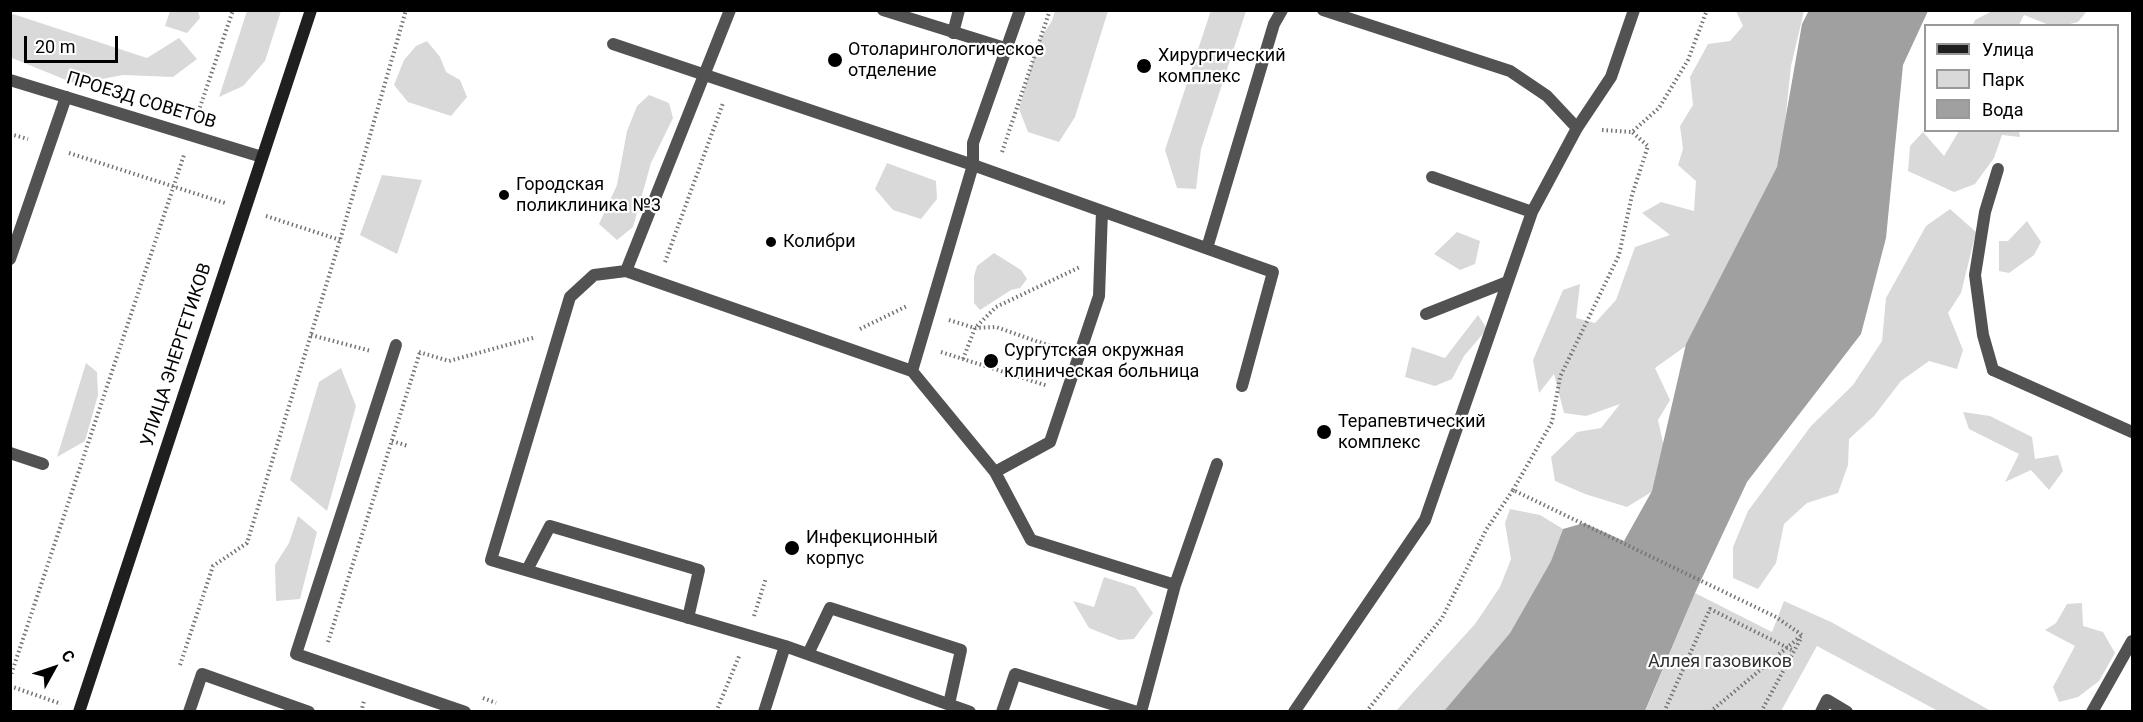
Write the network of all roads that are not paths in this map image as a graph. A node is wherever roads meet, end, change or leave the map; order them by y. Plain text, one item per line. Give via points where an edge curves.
1 (311, 10) edge
2 (730, 10) edge
3 (883, 10) edge
4 (959, 10) edge
5 (1020, 10) edge
6 (1282, 10) edge
7 (1323, 10) edge
8 (1634, 10) edge
9 (953, 33) junction
10 (613, 44) dead end
11 (1008, 49) junction
12 (704, 77) junction
13 (10, 80) edge
14 (66, 97) junction
15 (1577, 128) junction
16 (262, 157) junction
17 (973, 165) junction
18 (1998, 169) dead end
19 (1432, 177) dead end
20 (1102, 211) junction
21 (1532, 212) junction
22 (1207, 248) junction
23 (10, 260) edge
24 (626, 271) junction
25 (1507, 282) junction
26 (1426, 314) dead end
27 (396, 345) road end
28 (912, 371) junction
29 (1242, 386) dead end
30 (2133, 432) edge
31 (10, 453) edge
32 (1217, 464) dead end
33 (43, 465) dead end
34 (995, 472) junction
35 (526, 570) junction
36 (1175, 585) junction
37 (688, 618) junction
38 (2133, 641) edge
39 (785, 646) junction
40 (808, 654) junction
41 (949, 704) junction
42 (79, 711) edge
43 (189, 711) edge
44 (309, 711) edge
45 (465, 711) edge
46 (764, 711) edge
47 (970, 711) edge
48 (1002, 711) edge
49 (1137, 711) edge
50 (1141, 711) edge
51 (1294, 711) edge
52 (1821, 711) edge
53 (1847, 711) edge
54 (2092, 711) edge

1 - 16 main road, УЛИЦА ЭНЕРГЕТИКОВ
2 - 12 street
3 - 9 street
4 - 9 street
5 - 11 street
6 - 22 street via 1274,24
7 - 15 street via 1510,71 1547,96
8 - 15 street via 1611,77
9 - 11 street
10 - 12 street
11 - 17 street via 973,143
12 - 17 street
12 - 24 street
13 - 14 street, ПРОЕЗД СОВЕТОВ
14 - 16 street, ПРОЕЗД СОВЕТОВ
14 - 23 street
15 - 21 street
16 - 42 main road, УЛИЦА ЭНЕРГЕТИКОВ
17 - 20 street
17 - 28 street
18 - 30 street via 1985,212 1975,275 1983,335 1993,370
19 - 21 street
20 - 22 street
20 - 34 street via 1100,296 1050,442
21 - 25 street
22 - 29 street via 1274,272
24 - 28 street
24 - 35 street via 594,275 570,297 491,560
25 - 26 street
25 - 51 street via 1425,520
27 - 45 street via 296,654
28 - 34 street
31 - 33 street
32 - 36 street
34 - 36 street via 1031,540
35 - 37 street
35 - 37 street via 550,526 562,529 699,570
36 - 50 street
37 - 39 street
38 - 54 street
39 - 40 street
39 - 46 street
40 - 41 street
40 - 41 street via 830,608 961,650
41 - 47 street
43 - 44 street via 202,674
48 - 49 street via 1015,674
52 - 53 street via 1827,700

